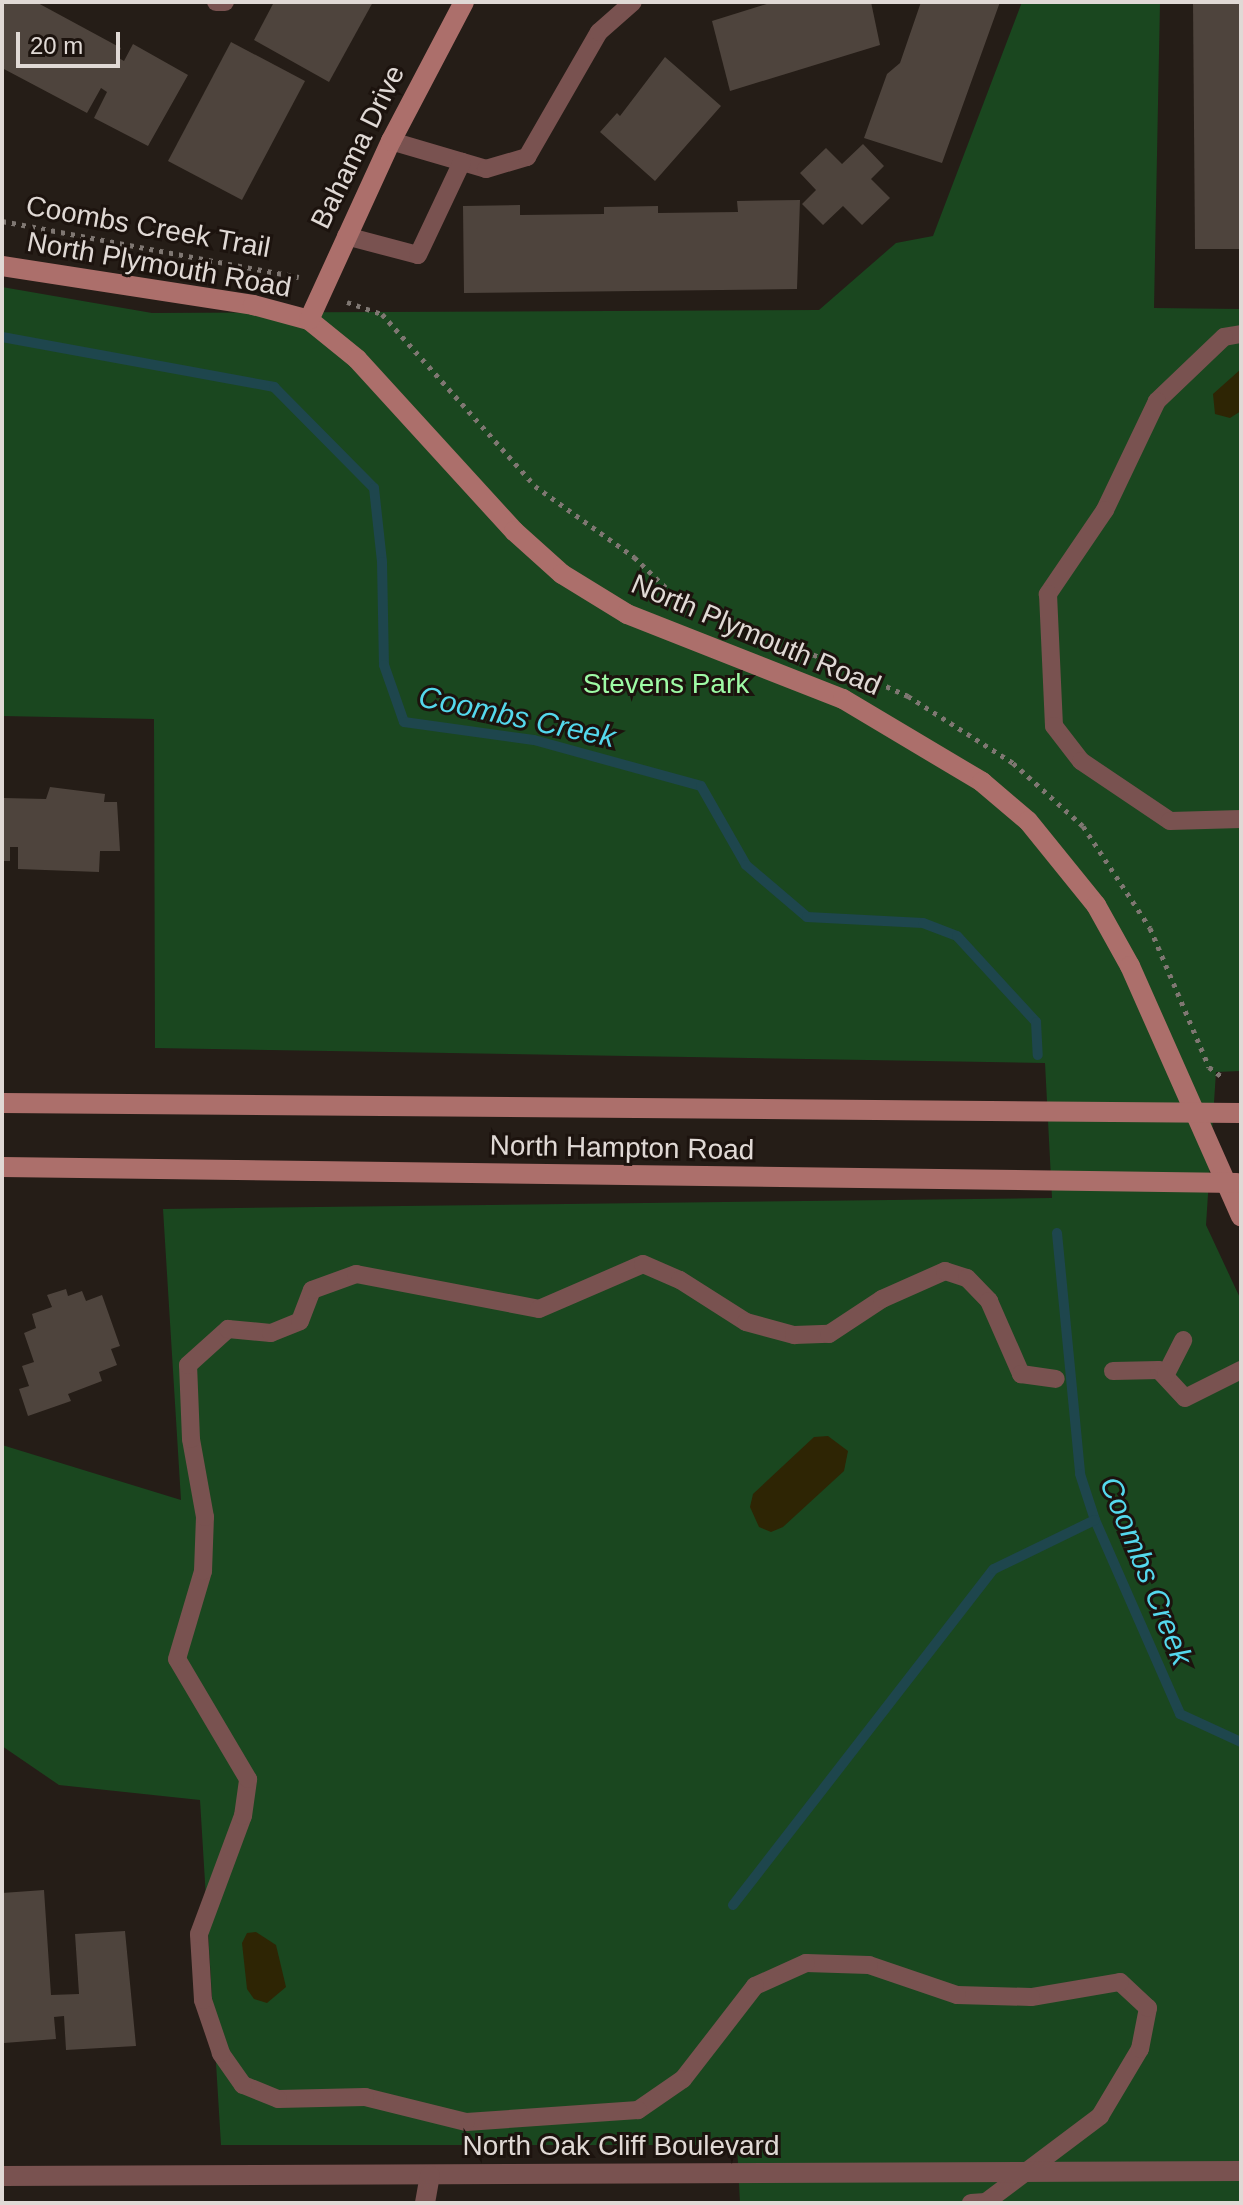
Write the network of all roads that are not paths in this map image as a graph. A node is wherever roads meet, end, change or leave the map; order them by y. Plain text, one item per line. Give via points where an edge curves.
1 (216, 2) edge
2 (225, 2) edge
3 (464, 2) edge
4 (633, 2) edge
5 (391, 141) junction
6 (462, 162) junction
7 (346, 236) junction
8 (2, 266) edge
9 (309, 320) junction
10 (1241, 334) edge
11 (1241, 819) edge
12 (2, 1103) edge
13 (1193, 1110) junction
14 (1241, 1113) edge
15 (2, 1167) edge
16 (1233, 1183) edge
17 (1241, 1216) edge
18 (1183, 1340) dead end
19 (1241, 1370) edge
20 (1113, 1371) dead end
21 (1166, 1374) junction
22 (1056, 1379) dead end
23 (1026, 2171) junction
24 (1241, 2171) edge
25 (430, 2175) junction
26 (2, 2176) edge
27 (425, 2203) edge
28 (971, 2203) edge

1 - 2 lane
3 - 5 main road, Bahama Drive
4 - 6 lane via 599,32 527,157 486,169
5 - 6 lane
5 - 7 main road, Bahama Drive
6 - 7 lane via 418,255
7 - 9 main road, Bahama Drive
8 - 9 main road, North Plymouth Road via 253,305
9 - 13 main road, North Plymouth Road via 357,359 514,531 562,574 627,614 843,699 894,726 982,782 1028,821 1096,905 1130,966
10 - 11 lane via 1224,337 1157,401 1105,510 1048,594 1054,726 1081,761 1170,821
12 - 13 main road, North Hampton Road
13 - 14 main road, North Hampton Road
13 - 16 main road, North Plymouth Road
15 - 16 main road, North Hampton Road
16 - 17 main road, North Plymouth Road
18 - 21 lane
19 - 21 lane via 1185,1398
20 - 21 lane
22 - 23 lane via 1021,1374 989,1301 967,1278 945,1271 882,1299 829,1334 794,1335 746,1322 680,1280 643,1264 539,1309 356,1274 312,1290 300,1321 271,1333 228,1329 188,1365 191,1439 205,1517 203,1571 177,1659 248,1779 243,1816 199,1934 203,2000 221,2053 243,2085 278,2099 365,2097 466,2122 638,2110 683,2079 755,1986 806,1963 869,1965 957,1995 1031,1997 1120,1982 1148,2008 1140,2049 1100,2116
23 - 24 street, North Oak Cliff Boulevard
23 - 25 street, North Oak Cliff Boulevard
23 - 28 lane via 986,2202
25 - 26 street, North Oak Cliff Boulevard
25 - 27 street

